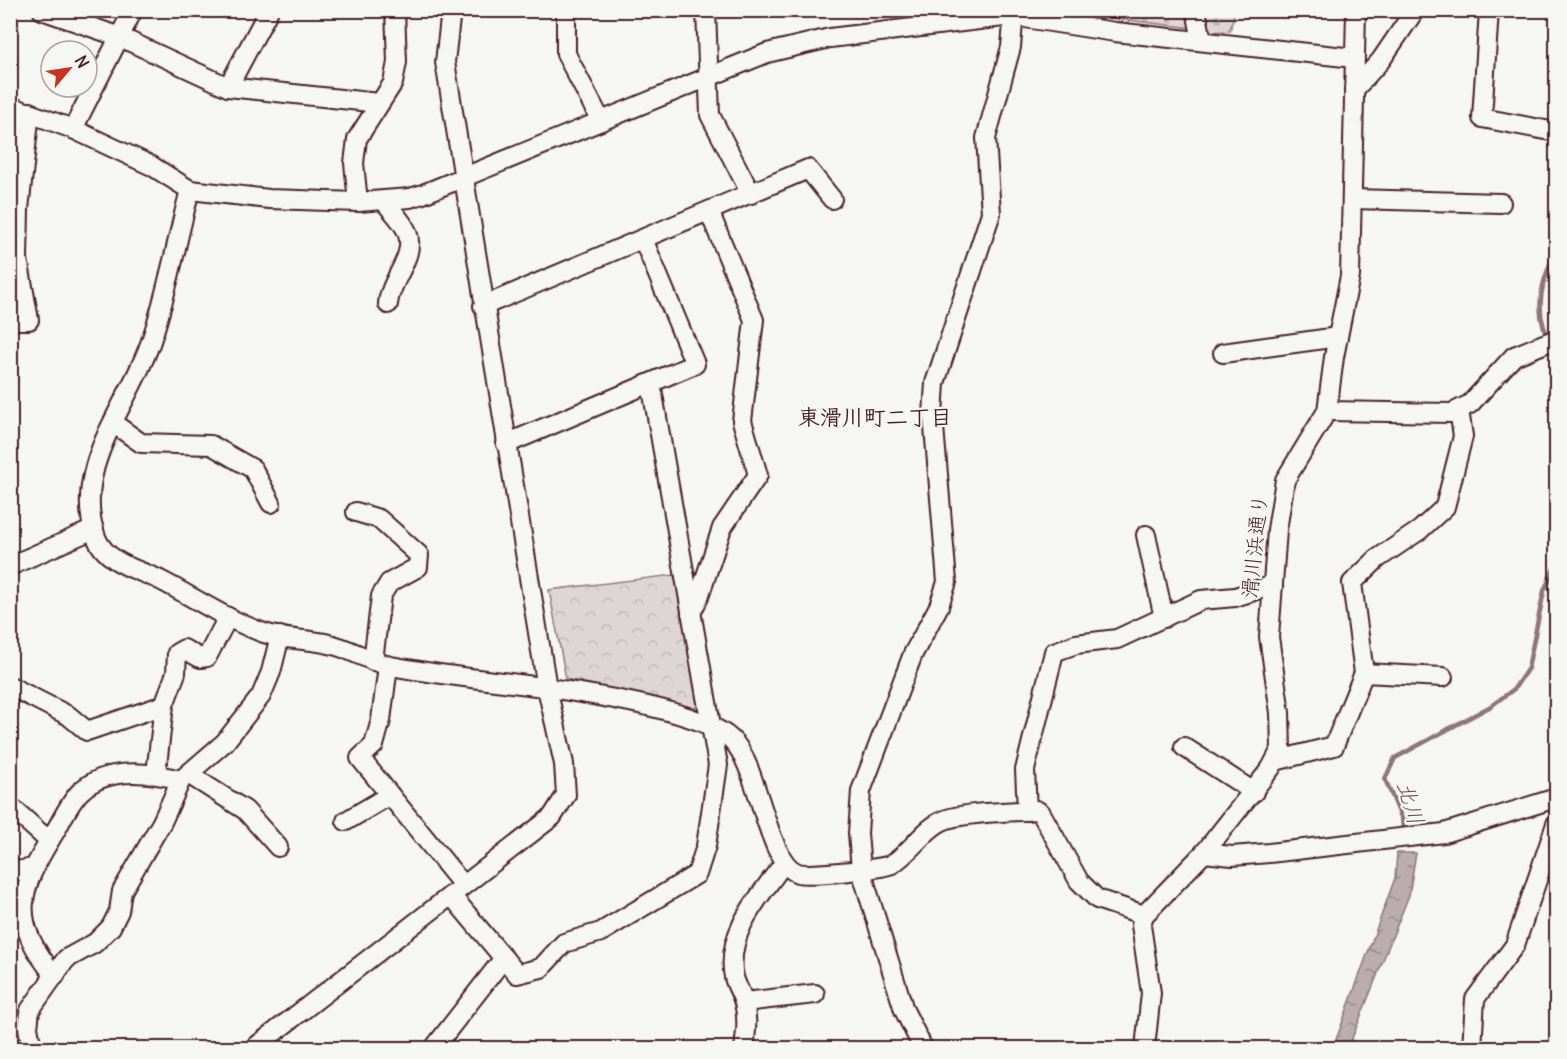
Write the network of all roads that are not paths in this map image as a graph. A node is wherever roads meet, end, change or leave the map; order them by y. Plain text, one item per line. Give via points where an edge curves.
1 (42, 10) edge
2 (133, 10) edge
3 (268, 10) edge
4 (395, 10) edge
5 (451, 10) edge
6 (566, 10) edge
7 (706, 10) edge
8 (1196, 10) edge
9 (1356, 10) edge
10 (1415, 10) edge
11 (1489, 10) edge
12 (1013, 13) edge
13 (120, 37) junction
14 (1202, 41) junction
15 (1354, 58) junction
16 (709, 76) junction
17 (228, 87) junction
18 (1354, 90) junction
19 (379, 103) junction
20 (10, 105) edge
21 (30, 112) junction
22 (601, 121) junction
23 (73, 129) junction
24 (1557, 132) edge
25 (462, 177) junction
26 (190, 190) junction
27 (751, 194) junction
28 (831, 199) dead end
29 (1353, 200) junction
30 (384, 201) junction
31 (358, 202) junction
32 (1501, 203) dead end
33 (709, 211) junction
34 (643, 239) junction
35 (388, 304) dead end
36 (483, 306) junction
37 (10, 320) edge
38 (1338, 337) junction
39 (1557, 339) edge
40 (1223, 353) dead end
41 (651, 383) junction
42 (1459, 410) junction
43 (1327, 411) junction
44 (113, 423) junction
45 (506, 444) junction
46 (271, 503) dead end
47 (356, 512) dead end
48 (94, 530) junction
49 (1146, 535) dead end
50 (11, 563) edge
51 (1273, 585) junction
52 (690, 613) junction
53 (228, 617) junction
54 (1164, 618) junction
55 (280, 636) junction
56 (380, 663) junction
57 (1364, 673) junction
58 (1443, 677) dead end
59 (10, 686) edge
60 (547, 688) junction
61 (164, 705) junction
62 (710, 724) junction
63 (1184, 747) dead end
64 (1275, 761) junction
65 (156, 774) junction
66 (185, 777) junction
67 (1254, 792) junction
68 (390, 795) junction
69 (1557, 798) edge
70 (10, 807) edge
71 (1027, 811) junction
72 (346, 821) dead end
73 (1557, 824) edge
74 (49, 841) junction
75 (278, 847) dead end
76 (1204, 853) junction
77 (784, 863) junction
78 (34, 868) junction
79 (861, 870) junction
80 (10, 872) edge
81 (457, 890) junction
82 (1144, 915) junction
83 (504, 958) junction
84 (55, 976) junction
85 (815, 994) dead end
86 (744, 1002) junction
87 (32, 1048) edge
88 (254, 1048) edge
89 (434, 1048) edge
90 (744, 1048) edge
91 (923, 1048) edge
92 (1145, 1048) edge
93 (1472, 1048) edge

1 - 13 street
2 - 13 street
3 - 17 street
4 - 19 street via 397,62 393,83
5 - 25 street via 445,62
6 - 22 street via 566,54
7 - 16 street
8 - 14 street
9 - 15 street, 滑川浜通り
10 - 18 street via 1382,60
11 - 24 street via 1482,118
12 - 14 street via 1114,32
12 - 16 street via 830,38 767,53
12 - 79 street via 1011,47 986,138 991,213 935,383 933,415 947,582 939,606 913,654 861,791
13 - 17 street
13 - 23 street
14 - 15 street
15 - 18 street, 滑川浜通り
16 - 22 street
16 - 27 street via 710,115
17 - 19 street
18 - 29 street, 滑川浜通り
19 - 31 street via 357,139 354,163
20 - 21 street
21 - 23 street
21 - 37 street via 19,209 18,259 29,320
22 - 25 street
23 - 26 street via 152,166
25 - 30 street via 410,198
25 - 36 street
26 - 31 street via 269,199
26 - 44 street via 152,339
27 - 28 street via 808,169
27 - 33 street
29 - 32 street
29 - 38 street, 滑川浜通り via 1350,276
30 - 31 street
30 - 35 street via 408,233 409,253 389,290
33 - 34 street
33 - 52 street via 754,320 742,421 758,475 722,528
34 - 36 street
34 - 41 street via 696,364
36 - 45 street
38 - 40 street
38 - 43 street, 滑川浜通り
39 - 42 street via 1514,356 1470,404
41 - 45 street
41 - 52 street
42 - 43 street
42 - 57 street via 1463,436 1445,507 1352,583
43 - 51 street, 滑川浜通り via 1285,480
44 - 46 street via 141,442 211,445 253,469
44 - 48 street via 93,476 90,503
45 - 60 street
47 - 56 street via 379,519 419,555 418,567 389,583 381,596
48 - 50 street
48 - 53 street via 108,557
49 - 54 street
51 - 54 street via 1235,597 1201,600
51 - 64 street, 滑川浜通り via 1269,637 1281,749
52 - 62 street
53 - 55 street
53 - 61 street via 207,657 184,650 177,653 176,672
54 - 71 street via 1117,639 1076,644 1054,652 1024,770
55 - 56 street via 332,644
55 - 66 street via 261,696 225,742
56 - 60 street
56 - 68 street via 381,720 374,745 360,758
57 - 58 street
57 - 64 street via 1334,746
59 - 61 street via 69,716 87,730
60 - 62 street via 685,715
60 - 81 street via 564,764 566,795 552,817
61 - 65 street
62 - 77 street via 732,739 745,756
62 - 83 street via 718,765 706,846 697,874 602,932 564,943 541,968 517,974
63 - 67 street
64 - 67 street, 滑川浜通り
65 - 66 street
65 - 74 street via 130,772 101,780 80,792
66 - 75 street via 245,810
66 - 84 street via 122,891 111,927 95,943 66,959
67 - 76 street, 滑川浜通り
68 - 72 street
68 - 81 street
69 - 76 street via 1444,833 1232,856
70 - 74 street
71 - 79 street via 940,821 890,866
71 - 82 street via 1041,813 1079,882 1097,899
73 - 93 street via 1515,945 1475,999
74 - 78 street
76 - 82 street, 滑川浜通り
77 - 79 street via 798,873
77 - 86 street via 750,910 735,940 732,962
78 - 80 street
78 - 84 street via 22,904 26,927 40,958
79 - 91 street via 904,1010
81 - 83 street
81 - 88 street
82 - 92 street via 1141,925 1151,993
83 - 89 street
84 - 87 street via 30,1010
85 - 86 street
86 - 90 street

